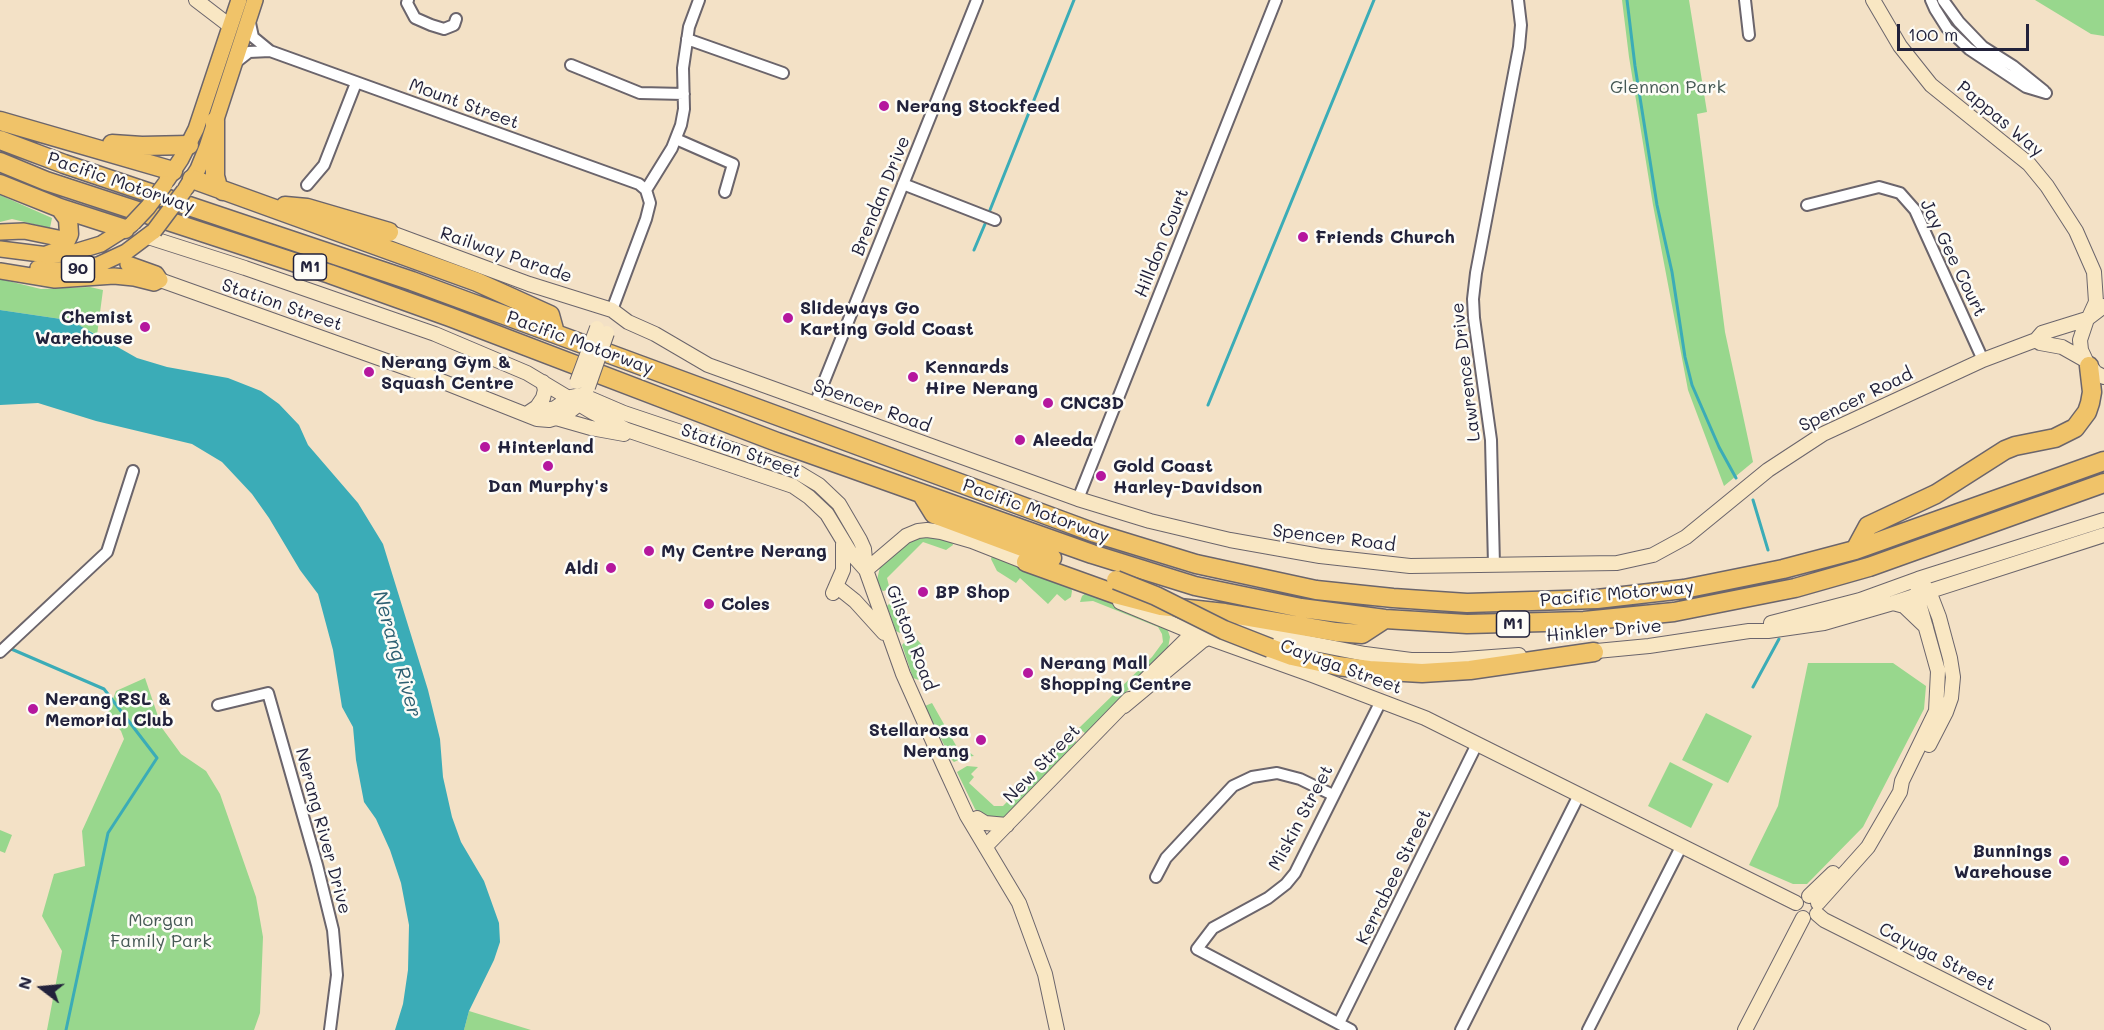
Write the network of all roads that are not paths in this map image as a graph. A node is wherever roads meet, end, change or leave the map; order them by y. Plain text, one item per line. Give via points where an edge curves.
1 (196, 0) edge
2 (239, 0) edge
3 (255, 0) edge
4 (408, 0) edge
5 (699, 0) edge
6 (977, 0) edge
7 (1276, 0) edge
8 (1518, 0) edge
9 (1745, 0) edge
10 (1873, 0) edge
11 (1931, 0) edge
12 (1943, 0) edge
13 (456, 19) dead end
14 (242, 24) junction
15 (1749, 35) dead end
16 (687, 39) junction
17 (270, 51) junction
18 (234, 64) junction
19 (571, 65) dead end
20 (783, 73) dead end
21 (356, 83) junction
22 (684, 94) junction
23 (0, 121) edge
24 (215, 121) junction
25 (45, 133) junction
26 (676, 139) junction
27 (0, 140) edge
28 (189, 144) junction
29 (0, 162) edge
30 (169, 178) junction
31 (0, 184) edge
32 (903, 184) junction
33 (188, 185) junction
34 (307, 185) dead end
35 (645, 190) junction
36 (223, 191) junction
37 (725, 192) dead end
38 (1808, 205) dead end
39 (60, 208) junction
40 (268, 208) junction
41 (995, 220) dead end
42 (129, 226) junction
43 (0, 232) edge
44 (389, 232) joint
45 (151, 234) junction
46 (58, 238) dead end
47 (0, 249) edge
48 (48, 255) junction
49 (0, 261) edge
50 (128, 264) dead end
51 (0, 271) edge
52 (2094, 272) junction
53 (160, 280) junction
54 (2104, 284) edge
55 (2104, 306) edge
56 (612, 310) junction
57 (2088, 317) junction
58 (555, 333) junction
59 (2036, 340) junction
60 (1983, 360) junction
61 (2092, 368) edge
62 (543, 382) junction
63 (578, 395) junction
64 (815, 404) junction
65 (526, 414) junction
66 (556, 418) junction
67 (651, 439) junction
68 (2104, 461) edge
69 (133, 471) dead end
70 (2104, 483) edge
71 (921, 493) junction
72 (1078, 499) junction
73 (2104, 520) edge
74 (2104, 535) edge
75 (2048, 537) junction
76 (843, 539) junction
77 (2069, 546) junction
78 (1855, 550) junction
79 (1026, 562) junction
80 (1494, 565) junction
81 (866, 570) junction
82 (1918, 579) junction
83 (1958, 582) junction
84 (1923, 593) junction
85 (1893, 603) junction
86 (1939, 616) junction
87 (1385, 619) junction
88 (1167, 621) junction
89 (1928, 628) junction
90 (1249, 631) junction
91 (1749, 631) junction
92 (1192, 632) junction
93 (1208, 638) junction
94 (891, 642) junction
95 (1174, 649) junction
96 (0, 652) edge
97 (1594, 652) junction
98 (1381, 701) junction
99 (219, 705) dead end
100 (1124, 706) junction
101 (922, 717) junction
102 (1477, 744) junction
103 (1900, 792) junction
104 (1333, 795) junction
105 (1579, 795) junction
106 (977, 818) junction
107 (1007, 825) junction
108 (986, 846) junction
109 (1681, 847) junction
110 (1156, 877) dead end
111 (1812, 908) junction
112 (1340, 1023) junction
113 (330, 1030) edge
114 (1057, 1030) edge
115 (1351, 1030) edge
116 (1461, 1030) edge
117 (1588, 1030) edge
118 (1745, 1030) edge
119 (2043, 1030) edge

1 - 14 street
2 - 14 main road, 90
3 - 14 main road, 90
4 - 13 street via 414,18 431,25 444,29 454,25
5 - 16 street
6 - 32 street, Brendan Drive
7 - 72 street, Hilldon Court
8 - 80 street, Lawrence Drive via 1519,47 1473,299 1492,451
9 - 15 street
10 - 52 street, Pappas Way via 1900,46 1931,85 2029,164 2047,186 2076,231
11 - 12 street via 1947,28 1969,49 2025,87 2046,93 1983,47
14 - 17 street, Mount Street
14 - 18 main road, 90
14 - 28 main road, 90
16 - 20 street
16 - 22 street
17 - 18 street via 249,52
17 - 21 street, Mount Street
18 - 24 main road, 90
19 - 22 street via 640,93
21 - 34 street via 324,165
21 - 35 street, Mount Street via 639,184
22 - 26 street
23 - 25 highway
24 - 33 main road, 90 via 205,154
24 - 36 highway via 215,176
25 - 28 highway via 121,145
25 - 30 highway
26 - 35 street
26 - 37 street via 733,164
27 - 58 highway, Pacific Motorway / M1
28 - 30 main road, 90
29 - 71 highway, Pacific Motorway / M1 via 450,317
30 - 33 main road
30 - 42 main road, 90, bridge
31 - 39 highway
32 - 41 street
32 - 64 street, Brendan Drive
33 - 36 highway
33 - 45 main road, 90, bridge
35 - 56 street via 650,203 646,219
36 - 40 highway
38 - 60 street, Jay Gee Court via 1879,187 1900,194 1915,210
39 - 42 highway
39 - 48 highway via 68,219 69,234 63,246
40 - 44 highway via 308,208
40 - 58 highway via 505,294 550,315
42 - 45 main road
42 - 48 main road, 90 via 88,249
43 - 46 main road via 24,231
44 - 56 street, Railway Parade via 529,285
45 - 49 main road, 90 via 115,258 81,268 55,270
45 - 62 street via 435,334
47 - 48 main road, 90
50 - 53 main road via 156,274
51 - 53 main road via 55,280 114,276 153,283
52 - 54 street, Pappas Way
52 - 57 street, Pappas Way via 2096,302
53 - 65 street, Station Street
55 - 57 street, Spencer Road
56 - 63 street, bridge via 601,320 602,331
56 - 64 street, Spencer Road via 708,365
57 - 59 street, Spencer Road via 2052,329
57 - 61 street, Pappas Way via 2079,339 2080,350
58 - 78 highway, Pacific Motorway / M1 via 1095,533 1196,564 1316,590 1467,603 1597,599 1694,587
59 - 60 street, Spencer Road
59 - 61 street via 2062,347
60 - 80 street, Spencer Road via 1804,444 1686,537 1653,555 1617,563
61 - 78 highway via 2090,403 2075,428 2055,438 2005,450 1936,494 1868,526
62 - 63 street
62 - 65 street via 543,399
63 - 65 street via 555,408
63 - 66 street via 565,415
63 - 67 street, Station Street via 616,425
63 - 81 street, Station Street via 811,479 848,516 864,549
64 - 72 street, Spencer Road
65 - 66 street, Station Street via 542,420
66 - 67 street, Station Street
67 - 76 street, Station Street via 798,489 827,514
68 - 78 highway, Pacific Motorway / M1
69 - 96 street via 108,552
70 - 87 highway, Pacific Motorway / M1 via 1869,567 1728,602 1584,621 1467,624
71 - 87 highway, Pacific Motorway / M1 via 1162,577 1267,602
71 - 97 highway, bridge via 934,514 1116,580 1224,630 1292,656 1338,666 1422,673
72 - 80 street, Spencer Road via 1187,531 1274,549 1410,566
73 - 75 street, Hinkler Drive
74 - 77 street, Hinkler Drive
75 - 77 street
75 - 82 street, Hinkler Drive
76 - 81 street, Station Street
76 - 94 street via 844,567 836,591 871,617
77 - 83 street, Hinkler Drive
79 - 81 street, Cayuga Street via 972,541 927,530 908,535
79 - 87 highway via 1161,606 1362,634
79 - 88 street, Cayuga Street
81 - 94 street, Gilston Road
82 - 84 street
82 - 91 street, Hinkler Drive via 1860,600
83 - 84 street, Hinkler Drive
83 - 86 street via 1946,593
84 - 85 street, Hinkler Drive
84 - 86 street
84 - 89 street
85 - 89 street via 1904,606
85 - 91 street, Hinkler Drive via 1824,622
86 - 103 street via 1953,672 1952,698
88 - 92 street, Cayuga Street
88 - 95 street via 1173,630
89 - 103 street via 1938,670 1936,711
90 - 92 street, Hinkler Drive via 1215,624
90 - 93 street, Hinkler Drive via 1229,631
90 - 97 street, Hinkler Drive via 1411,660
91 - 97 street, Hinkler Drive
92 - 93 street, Cayuga Street
92 - 95 street, New Street
93 - 98 street, Cayuga Street
93 - 100 street, New Street
94 - 101 street, Gilston Road
95 - 100 street, New Street
98 - 102 street, Cayuga Street
98 - 104 street, Miskin Street
99 - 113 street, Nerang River Drive via 268,693 333,930 337,975
100 - 107 street, New Street
101 - 106 street, Gilston Road
101 - 108 street, Gilston Road via 964,809
102 - 105 street, Cayuga Street
102 - 112 street, Kerrabee Street
103 - 111 street via 1868,847
104 - 110 street via 1277,773 1252,777 1233,786 1166,858
104 - 112 street, Miskin Street via 1286,884 1213,928 1197,949
105 - 109 street, Cayuga Street
105 - 116 street
106 - 107 street via 985,823
106 - 108 street, Gilston Road
107 - 108 street, New Street
108 - 114 street, Gilston Road via 1019,903 1045,974
109 - 111 street, Cayuga Street via 1796,903 1797,913
109 - 117 street
111 - 118 street
111 - 119 street, Cayuga Street via 1824,920
112 - 115 street

